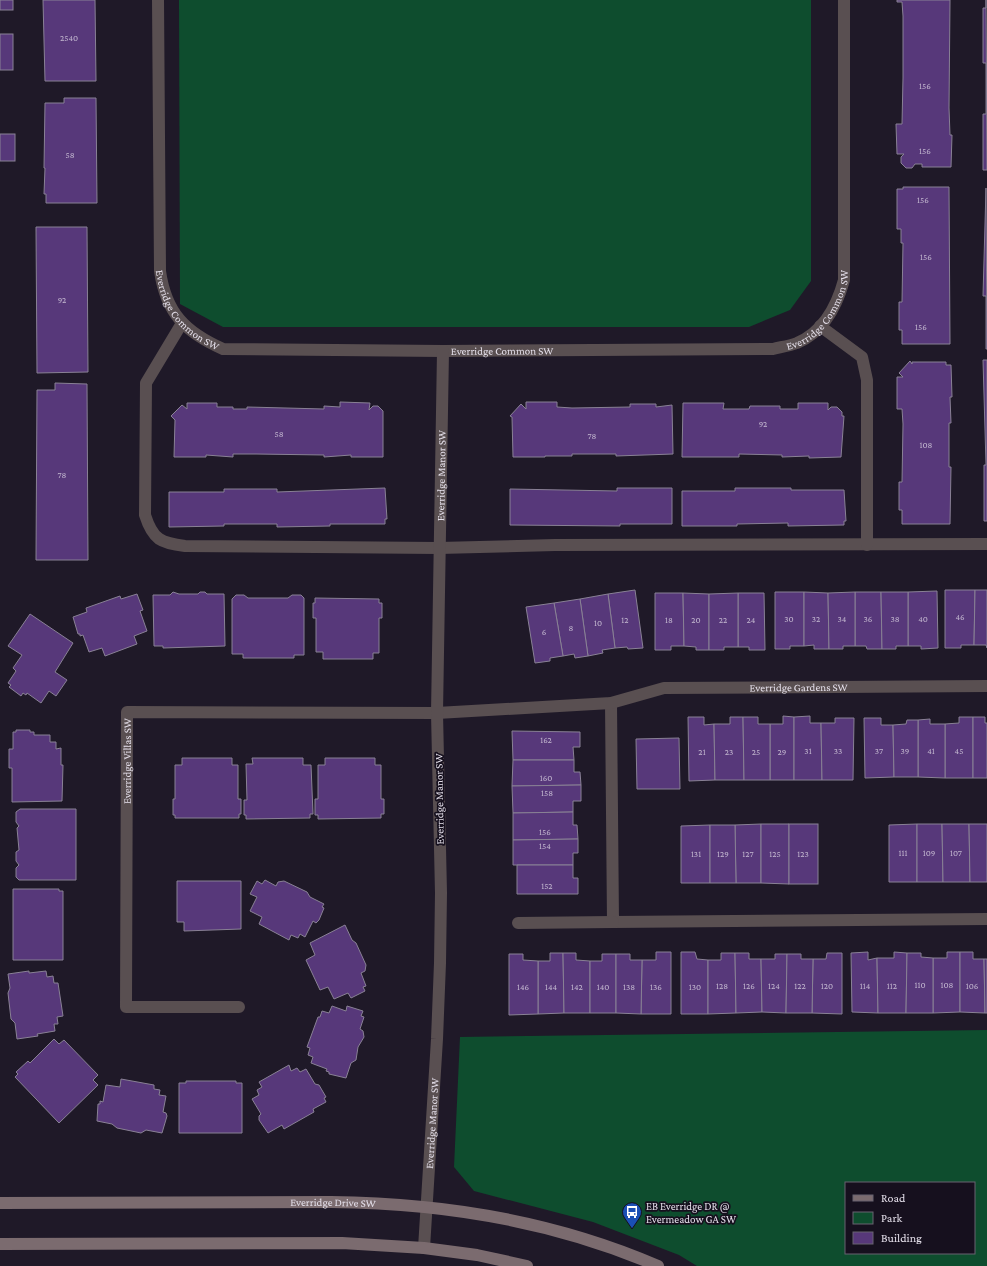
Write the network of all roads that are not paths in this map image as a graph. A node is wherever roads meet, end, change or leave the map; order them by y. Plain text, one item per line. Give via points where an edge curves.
1 (158, 0) edge
2 (844, 0) edge
3 (182, 323) junction
4 (820, 326) junction
5 (443, 351) junction
6 (987, 544) edge
7 (867, 545) junction
8 (439, 548) junction
9 (987, 686) edge
10 (611, 702) junction
11 (437, 713) junction
12 (987, 919) edge
13 (613, 922) junction
14 (518, 923) dead end
15 (239, 1007) dead end
16 (0, 1203) edge
17 (428, 1207) junction
18 (0, 1244) edge
19 (424, 1248) junction
20 (527, 1266) edge
21 (658, 1266) edge

1 - 3 street, Everridge Common SW via 160,271 163,290
2 - 4 street, Everridge Common SW via 844,280 839,298
3 - 5 street, Everridge Common SW via 201,339 223,349
3 - 8 street via 146,383 145,515 149,529 160,541 185,546
4 - 5 street, Everridge Common SW via 797,343 773,349
4 - 7 street via 862,357 867,380
5 - 8 street, Everridge Manor SW
6 - 7 street
7 - 8 street via 555,545
8 - 11 street, Everridge Manor SW
9 - 10 street, Everridge Gardens SW via 664,688
10 - 11 street, Everridge Gardens SW
10 - 13 street
11 - 15 street, Everridge Villas SW via 127,712 126,1007
11 - 17 street, Everridge Manor SW via 440,964
12 - 13 street
13 - 14 street
16 - 17 street, Everridge Drive SW via 378,1202
17 - 19 street, Everridge Manor SW
17 - 21 street, Everridge Drive SW via 498,1216 553,1229 624,1251
18 - 19 street via 342,1243
19 - 20 street via 478,1255

